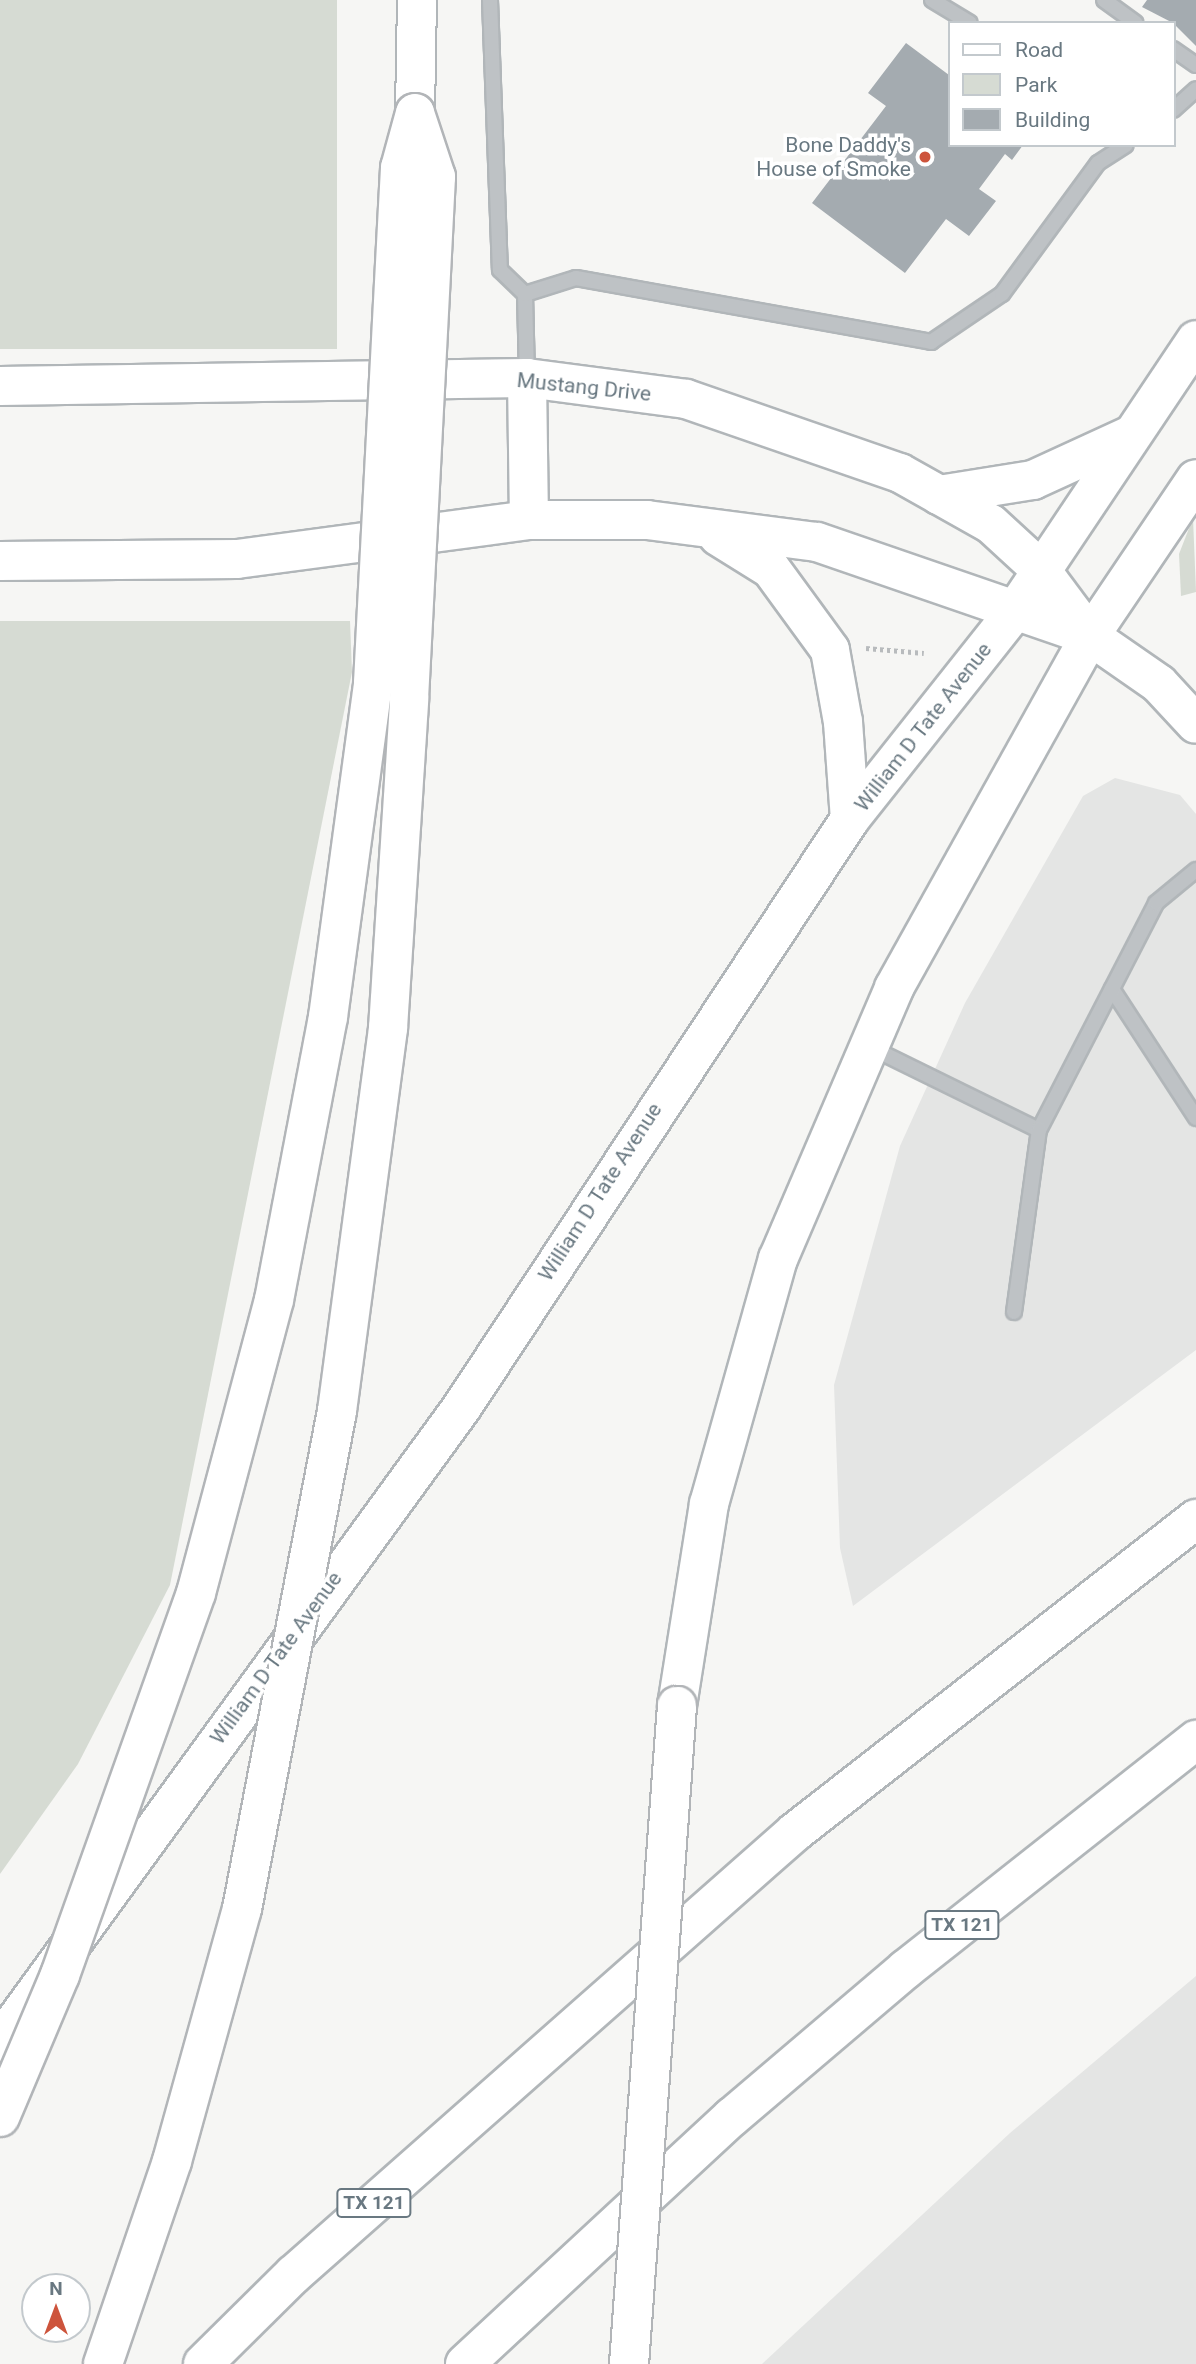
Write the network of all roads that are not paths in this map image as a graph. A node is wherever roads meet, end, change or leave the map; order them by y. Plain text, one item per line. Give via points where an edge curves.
1 (417, 0) edge
2 (490, 0) edge
3 (932, 0) edge
4 (1104, 0) edge
5 (1123, 5) edge
6 (967, 21) edge
7 (1135, 21) edge
8 (1175, 50) edge
9 (1196, 65) edge
10 (1196, 89) edge
11 (1175, 108) edge
12 (415, 113) junction
13 (1123, 147) edge
14 (525, 294) junction
15 (1196, 340) edge
16 (527, 378) junction
17 (0, 386) edge
18 (1131, 435) junction
19 (1196, 479) edge
20 (939, 495) junction
21 (529, 520) junction
22 (710, 531) junction
23 (0, 561) edge
24 (1041, 570) junction
25 (1014, 612) junction
26 (1090, 636) junction
27 (1196, 724) edge
28 (850, 819) junction
29 (1196, 870) edge
30 (1111, 989) junction
31 (866, 1045) junction
32 (1196, 1118) edge
33 (1039, 1130) junction
34 (1014, 1312) dead end
35 (1196, 1519) edge
36 (1196, 1740) edge
37 (0, 2042) edge
38 (0, 2117) edge
39 (103, 2364) edge
40 (203, 2364) edge
41 (465, 2364) edge
42 (629, 2364) edge

1 - 12 main road
2 - 14 lane via 500,270
3 - 6 lane
4 - 5 lane
5 - 7 lane
8 - 9 lane
10 - 11 lane
12 - 38 main road, bridge via 400,168 373,683 328,1017 274,1300 196,1593 65,1962
12 - 39 main road, bridge via 436,177 409,699 388,1028 337,1411 242,1909 172,2161
13 - 14 lane via 1098,163 1002,295 931,342 576,278
14 - 16 lane
15 - 18 main road, William D Tate Avenue
16 - 17 main road, Mustang Drive
16 - 20 main road, Mustang Drive via 686,399 787,429
16 - 21 main road
18 - 20 main road via 1033,481
18 - 24 main road, William D Tate Avenue
19 - 26 main road
20 - 24 main road, Mustang Drive via 991,524
21 - 22 main road, Mustang Drive via 647,520
21 - 23 main road, Mustang Drive via 237,559
22 - 25 main road, Mustang Drive via 817,542
22 - 28 main road via 771,569 830,650 844,722
24 - 25 main road, William D Tate Avenue
24 - 26 main road, Mustang Drive
25 - 26 main road, Mustang Drive
25 - 28 main road, William D Tate Avenue
26 - 27 main road, Mustang Drive via 1159,684
26 - 31 main road
28 - 37 main road, William D Tate Avenue via 462,1407
29 - 30 lane via 1156,903
30 - 32 lane
30 - 33 lane
31 - 33 lane
31 - 42 main road, bridge via 778,1259 744,1364 693,1585 677,1706
33 - 34 lane
35 - 40 main road, TX 121 via 795,1832 293,2275
36 - 41 main road, TX 121 via 743,2108

